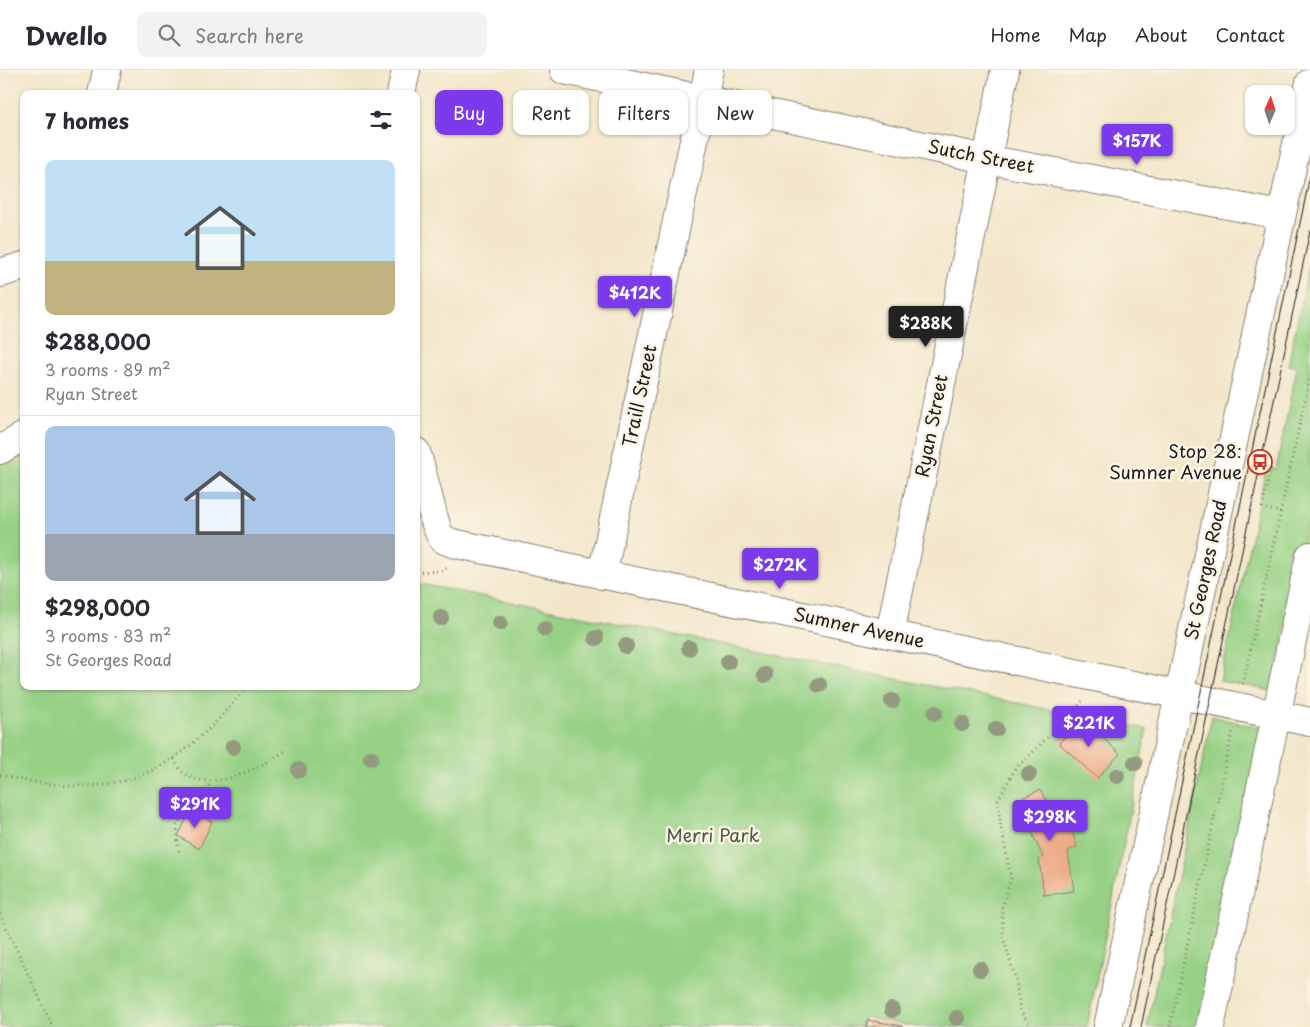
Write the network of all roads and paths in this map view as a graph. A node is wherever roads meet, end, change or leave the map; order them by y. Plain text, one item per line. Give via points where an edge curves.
1 (107, 70) edge
2 (406, 70) edge
3 (564, 70) edge
4 (709, 70) edge
5 (1006, 70) edge
6 (1310, 83) edge
7 (103, 90) edge
8 (402, 90) edge
9 (704, 90) edge
10 (698, 99) edge
11 (772, 115) edge
12 (698, 119) edge
13 (986, 159) junction
14 (1281, 216) junction
15 (20, 267) edge
16 (0, 273) edge
17 (20, 438) edge
18 (0, 450) edge
19 (420, 464) edge
20 (1271, 468) dead end
21 (1279, 512) dead end
22 (427, 531) edge
23 (1310, 556) edge
24 (602, 575) junction
25 (890, 634) junction
26 (1101, 677) junction
27 (244, 690) edge
28 (1180, 693) junction
29 (1276, 713) junction
30 (1310, 722) edge
31 (285, 751) dead end
32 (174, 759) junction
33 (0, 775) edge
34 (209, 781) junction
35 (179, 851) dead end
36 (0, 914) edge
37 (53, 1027) edge
38 (1031, 1027) edge
39 (1108, 1027) edge
40 (1210, 1027) edge

1 - 7 main road
2 - 8 main road
3 - 10 main road, Sutch Street
4 - 9 main road, Traill Street
5 - 13 main road, Ryan Street
6 - 14 main road, St Georges Road
11 - 13 main road, Sutch Street
12 - 24 main road, Traill Street
13 - 14 main road, Sutch Street
13 - 25 main road, Ryan Street
14 - 28 main road, St Georges Road
15 - 16 main road
17 - 18 main road
19 - 22 main road, Sumner Avenue via 429,491
20 - 21 path via 1262,508
22 - 24 main road, Sumner Avenue via 457,544
23 - 29 main road
24 - 25 main road, Sumner Avenue
25 - 26 main road, Sumner Avenue
26 - 28 main road, Sumner Avenue
26 - 38 path via 1070,716 1015,769 998,800 1011,878 1002,908 1003,936 1016,980 1020,1011
27 - 32 path via 210,729
28 - 29 main road, Sumner Avenue
28 - 39 main road, St Georges Road
29 - 30 main road, Sumner Avenue
29 - 40 main road
31 - 34 path via 267,764
32 - 33 path via 136,778 86,786 39,784
32 - 34 path via 186,776
34 - 35 path via 209,805 189,809 180,820 176,834
36 - 37 path

